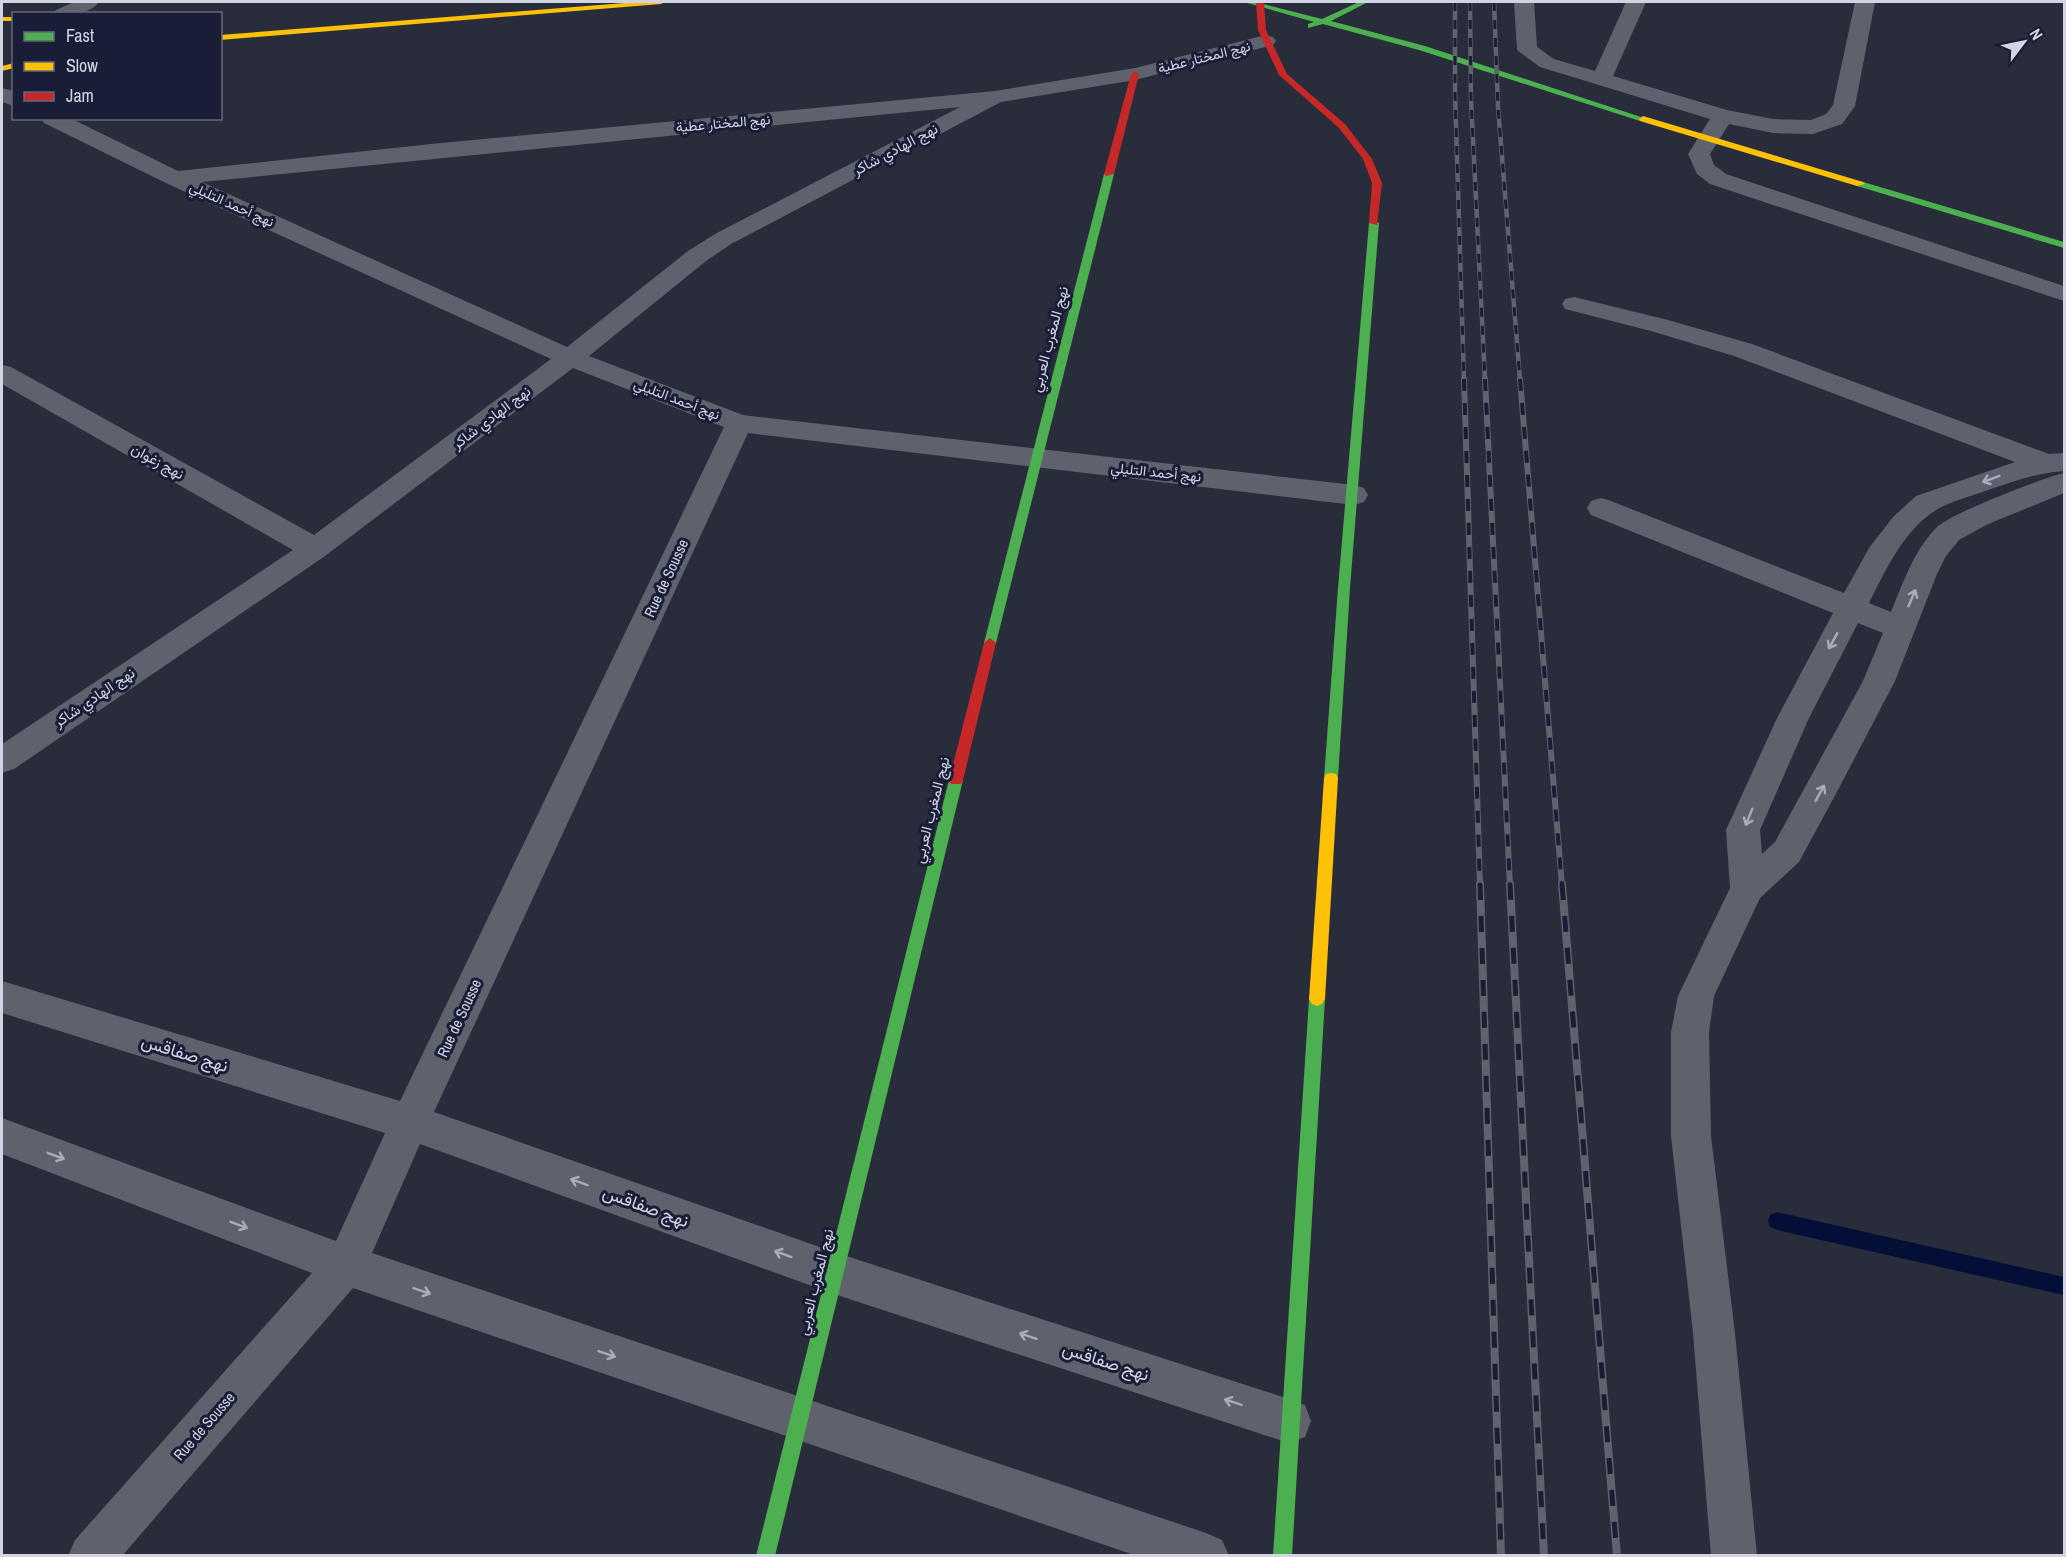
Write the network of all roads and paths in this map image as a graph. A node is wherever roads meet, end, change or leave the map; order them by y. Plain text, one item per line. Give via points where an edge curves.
1 (89, 2) edge
2 (603, 2) edge
3 (661, 2) edge
4 (1248, 2) edge
5 (1260, 2) edge
6 (1346, 2) edge
7 (1524, 2) edge
8 (1636, 2) edge
9 (1865, 2) edge
10 (67, 12) edge
11 (536, 12) junction
12 (1368, 13) edge
13 (1299, 30) dead end
14 (222, 38) edge
15 (1272, 40) junction
16 (1422, 48) junction
17 (1135, 74) junction
18 (1601, 79) junction
19 (995, 97) junction
20 (1723, 116) junction
21 (56, 120) edge
22 (176, 179) junction
23 (2064, 244) edge
24 (2064, 294) edge
25 (1574, 304) dead end
26 (570, 358) junction
27 (2, 373) edge
28 (739, 423) junction
29 (1035, 459) junction
30 (2060, 470) edge
31 (1354, 495) junction
32 (1601, 508) dead end
33 (315, 549) junction
34 (1851, 609) junction
35 (1900, 628) junction
36 (8, 746) edge
37 (1747, 888) junction
38 (2, 997) edge
39 (410, 1122) junction
40 (2, 1136) edge
41 (346, 1265) junction
42 (834, 1273) junction
43 (799, 1420) junction
44 (1289, 1420) junction
45 (91, 1556) edge
46 (765, 1556) edge
47 (1206, 1556) edge
48 (1282, 1556) edge
49 (1734, 1556) edge

1 - 10 street
2 - 11 street
3 - 11 street
4 - 16 street
5 - 15 street via 1262,30
6 - 12 street
7 - 18 street via 1527,50 1547,63
8 - 18 street
9 - 20 street via 1844,106 1834,119 1813,127 1773,126
11 - 14 street
12 - 13 street via 1338,16
12 - 16 street
15 - 17 street, نهج المختار عطية
15 - 31 street via 1283,75 1342,126 1366,159 1377,183
16 - 23 street via 1691,134
17 - 19 street, نهج المختار عطية
17 - 29 street, نهج المغرب العربي
18 - 20 street
19 - 22 street, نهج المختار عطية
19 - 26 street, نهج الهادي شاكر via 723,239
20 - 24 street via 1699,154 1701,166 1718,179
21 - 22 street, نهج أحمد التليلي
22 - 26 street, نهج أحمد التليلي
25 - 30 street via 1743,350
26 - 28 street, نهج أحمد التليلي
26 - 33 street, نهج الهادي شاكر
27 - 33 street, نهج زغوان
28 - 29 street, نهج أحمد التليلي
28 - 39 street, Rue de Sousse
29 - 31 street, نهج أحمد التليلي
29 - 42 street, نهج المغرب العربي
30 -> 34 street via 2007,473 1926,503 1879,555
35 -> 30 street via 1935,550 1949,533
31 - 44 street via 1344,588
32 - 34 street
33 - 36 street, نهج الهادي شاكر
34 - 35 street
34 -> 37 street via 1793,718 1743,830
37 -> 35 street via 1787,852 1879,681
37 - 49 street via 1696,996 1690,1032 1691,1136
38 - 39 street, نهج صفاقس
39 - 41 street, Rue de Sousse
42 -> 39 street, نهج صفاقس
40 -> 41 street
41 -> 43 street
41 - 45 street, Rue de Sousse
42 - 43 street, نهج المغرب العربي
44 -> 42 street, نهج صفاقس
43 - 46 street, نهج المغرب العربي
43 - 47 street
44 - 48 street

